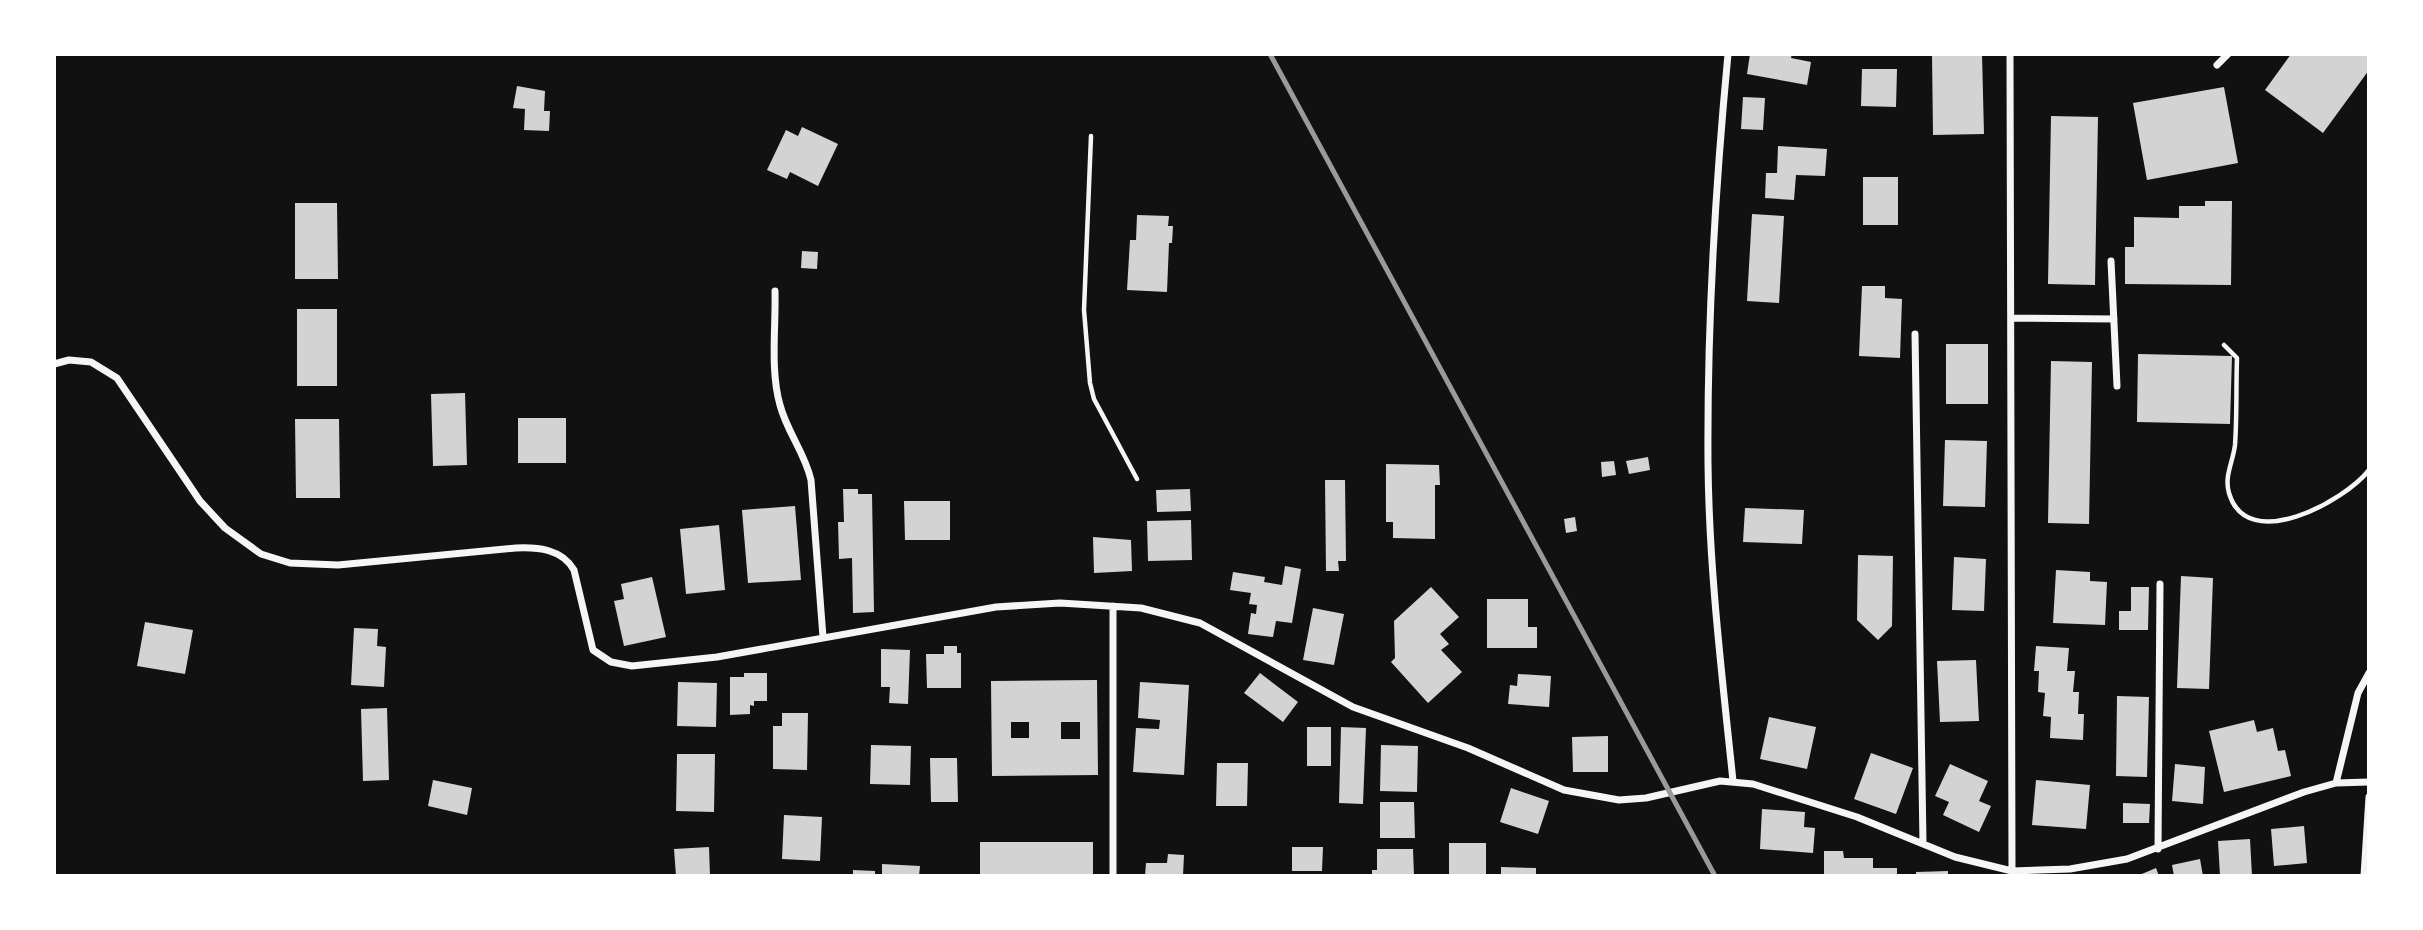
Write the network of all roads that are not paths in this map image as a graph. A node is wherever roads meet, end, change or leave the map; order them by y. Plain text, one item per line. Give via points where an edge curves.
1 (1728, 54) edge
2 (2010, 54) edge
3 (2228, 54) edge
4 (2217, 65) dead end
5 (2111, 261) dead end
6 (775, 290) dead end
7 (2012, 318) junction
8 (2114, 319) junction
9 (1915, 334) dead end
10 (54, 365) edge
11 (2117, 386) dead end
12 (2160, 584) dead end
13 (1113, 606) junction
14 (823, 637) junction
15 (2369, 673) edge
16 (1733, 781) junction
17 (2369, 782) edge
18 (2336, 783) junction
19 (2369, 797) edge
20 (1923, 843) junction
21 (2158, 849) junction
22 (2012, 870) junction
23 (1113, 876) edge
24 (2364, 876) edge

1 - 16 street via 1714,246 1708,463 1717,633
2 - 7 street
3 - 4 street
5 - 8 street
6 - 14 street via 778,394 811,480
7 - 8 street
7 - 22 street
8 - 11 street
9 - 20 street
10 - 14 street via 81,359 98,364 117,378 213,516 247,546 275,560 338,565 516,548 548,550 574,570 593,650 626,665 717,657
12 - 21 street
13 - 14 street via 1015,605
13 - 16 street via 1154,610 1200,623 1353,707 1468,748 1564,790 1619,800
13 - 23 street
15 - 18 street via 2358,693
16 - 20 street via 1830,808
17 - 18 street
18 - 21 street
19 - 24 street
20 - 22 street via 1955,857
21 - 22 street via 2082,867

